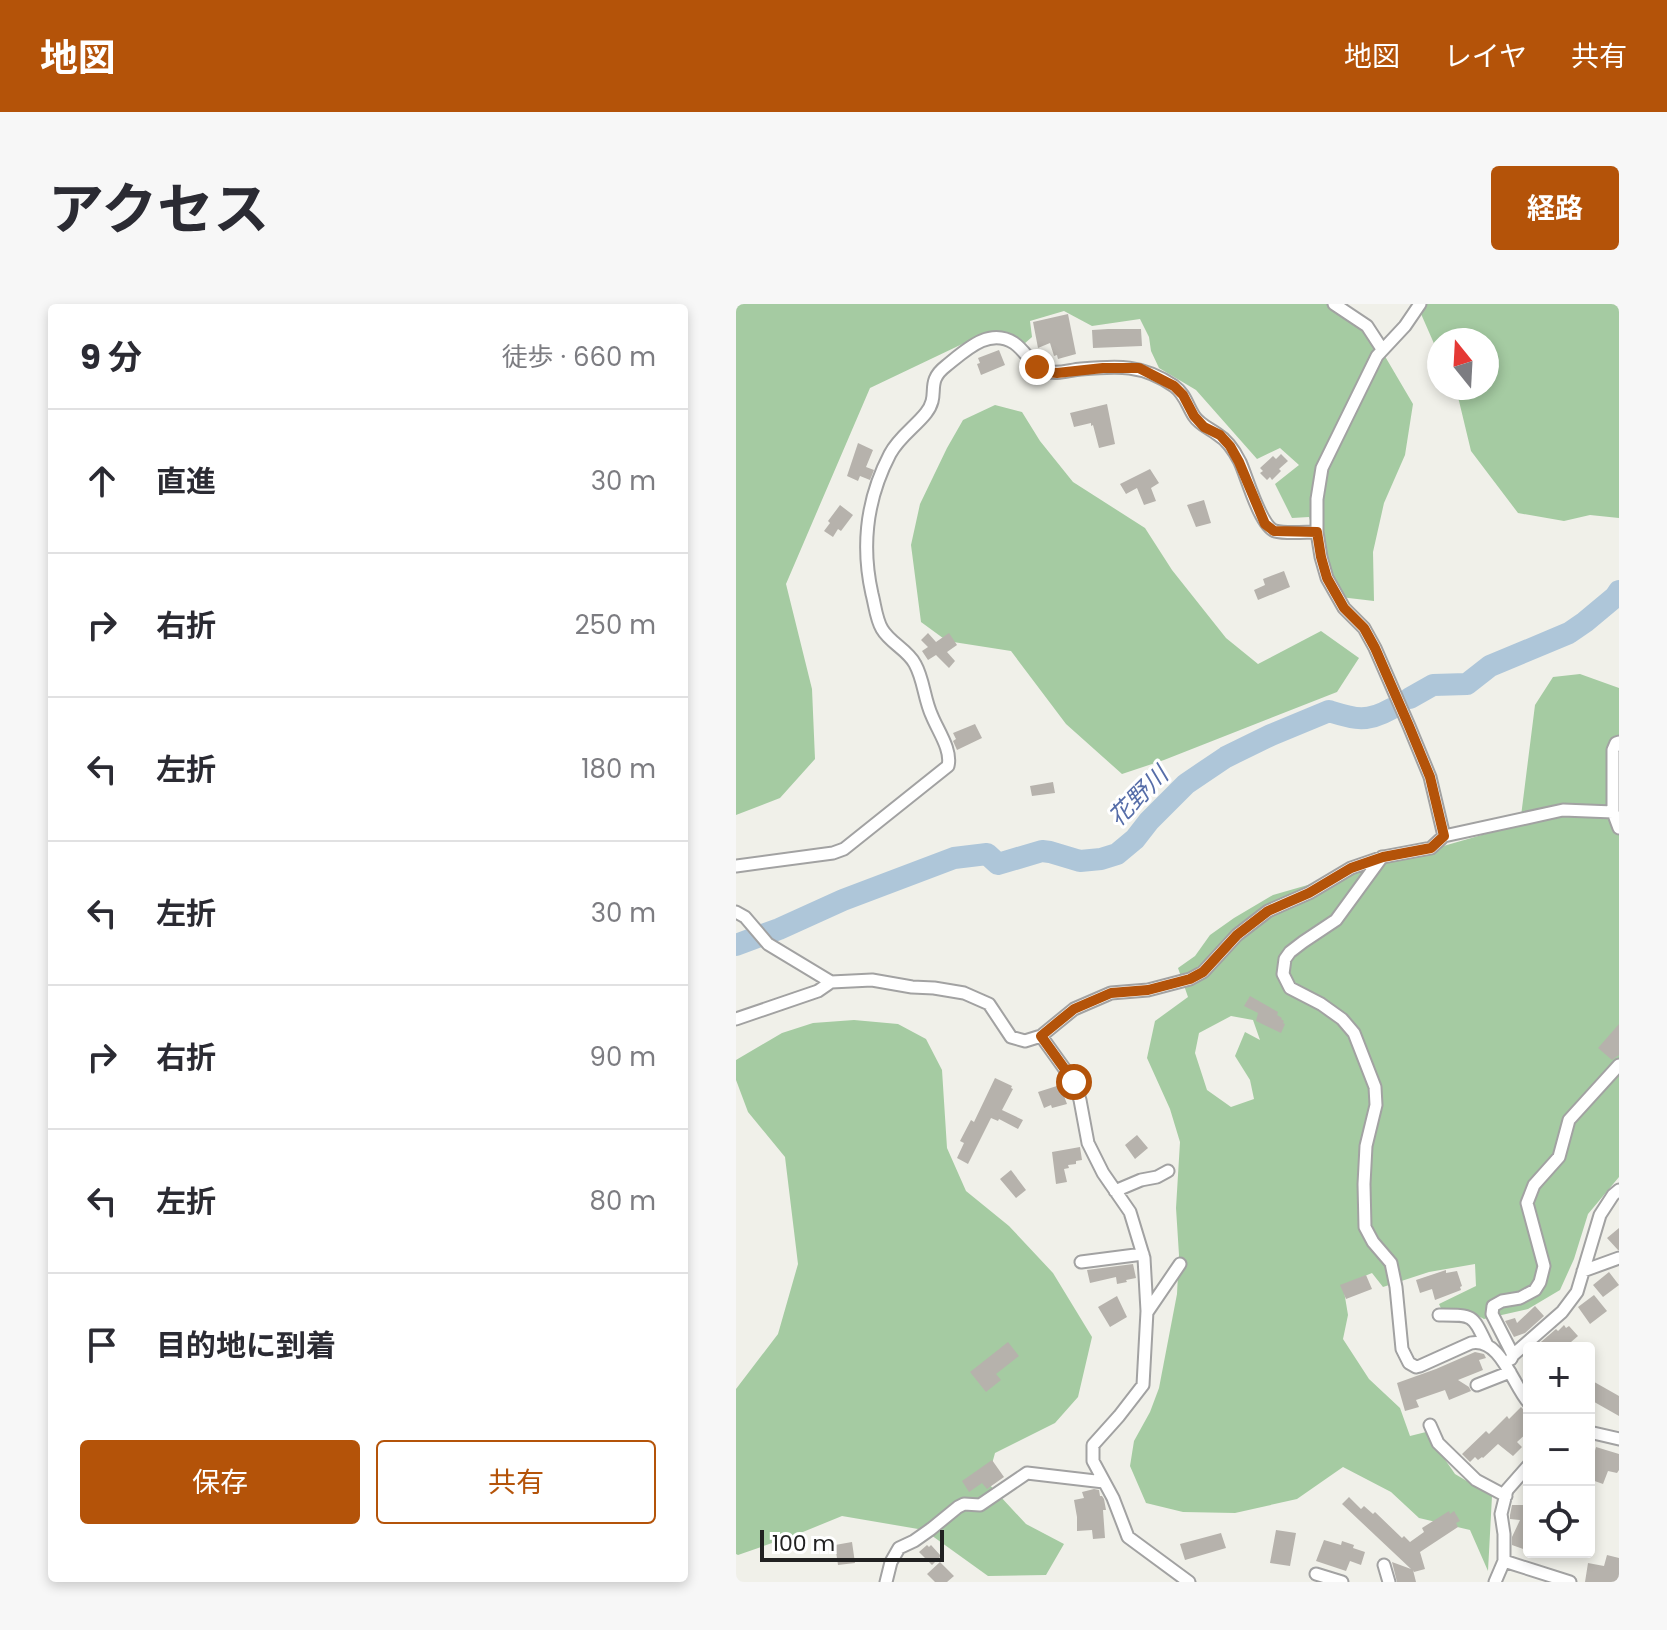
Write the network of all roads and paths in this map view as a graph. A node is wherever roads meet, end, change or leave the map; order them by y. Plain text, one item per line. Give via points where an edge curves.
1 (1334, 304) edge
2 (1420, 304) edge
3 (1382, 349) junction
4 (1317, 532) junction
5 (1619, 742) edge
6 (1613, 812) junction
7 (1619, 828) edge
8 (1444, 836) junction
9 (1383, 857) junction
10 (736, 866) edge
11 (736, 912) edge
12 (831, 982) junction
13 (736, 1019) edge
14 (1041, 1036) junction
15 (1619, 1065) edge
16 (1168, 1171) dead end
17 (1619, 1190) edge
18 (1115, 1191) junction
19 (1143, 1254) junction
20 (1619, 1258) edge
21 (1081, 1262) dead end
22 (1180, 1264) dead end
23 (1583, 1271) junction
24 (1147, 1311) junction
25 (1439, 1315) dead end
26 (1487, 1345) junction
27 (1513, 1355) junction
28 (1509, 1370) junction
29 (1477, 1385) dead end
30 (1523, 1395) edge
31 (1430, 1425) dead end
32 (1595, 1433) edge
33 (1619, 1439) edge
34 (1523, 1472) edge
35 (1104, 1482) junction
36 (1506, 1496) junction
37 (1504, 1561) junction
38 (1384, 1565) dead end
39 (1316, 1574) dead end
40 (886, 1582) edge
41 (1189, 1582) edge
42 (1342, 1582) edge
43 (1389, 1582) edge
44 (1495, 1582) edge
45 (1570, 1582) edge

1 - 3 street via 1367,326
2 - 3 street
3 - 4 street via 1322,468
4 - 8 street via 1327,578 1344,608 1364,628 1409,726 1430,777
4 - 10 street via 1274,531 1265,524 1230,446 1204,427 1174,386 1139,368 1047,372 1007,339 980,340 935,374 927,412 891,453 874,493 865,551 881,628 914,662 949,754 948,766 844,849
5 - 6 street via 1613,750
6 - 7 street
6 - 8 street via 1563,810
8 - 9 street via 1431,848
9 - 14 street via 1268,911 1190,979 1111,993 1074,1009
9 - 26 street via 1336,920 1290,952 1283,974 1290,988 1321,1004 1354,1033 1375,1087 1366,1146 1365,1227 1391,1263 1402,1349 1409,1363 1420,1366 1471,1343
11 - 12 street via 768,944
12 - 13 street
12 - 14 street via 872,980 964,993 989,1004 1011,1037 1025,1041
14 - 18 street via 1074,1082 1088,1143
15 - 27 street via 1569,1120 1559,1157 1534,1185 1527,1203 1544,1266 1540,1282 1520,1298 1493,1306 1492,1314
16 - 18 street
17 - 23 street via 1600,1215
18 - 19 street via 1130,1212
19 - 21 street
19 - 24 street
20 - 23 street
22 - 24 street
23 - 27 street via 1577,1292 1562,1312
24 - 35 street via 1143,1385 1093,1445 1093,1461
25 - 26 street via 1475,1320
26 - 28 street
27 - 28 street
28 - 29 street
28 - 30 street
31 - 36 street via 1438,1443 1476,1480
32 - 33 street
34 - 36 street
35 - 40 street via 1027,1473 980,1505 958,1507 899,1548
35 - 41 street via 1128,1537
36 - 37 street via 1501,1514
37 - 44 street
37 - 45 street
38 - 43 street
39 - 42 street

